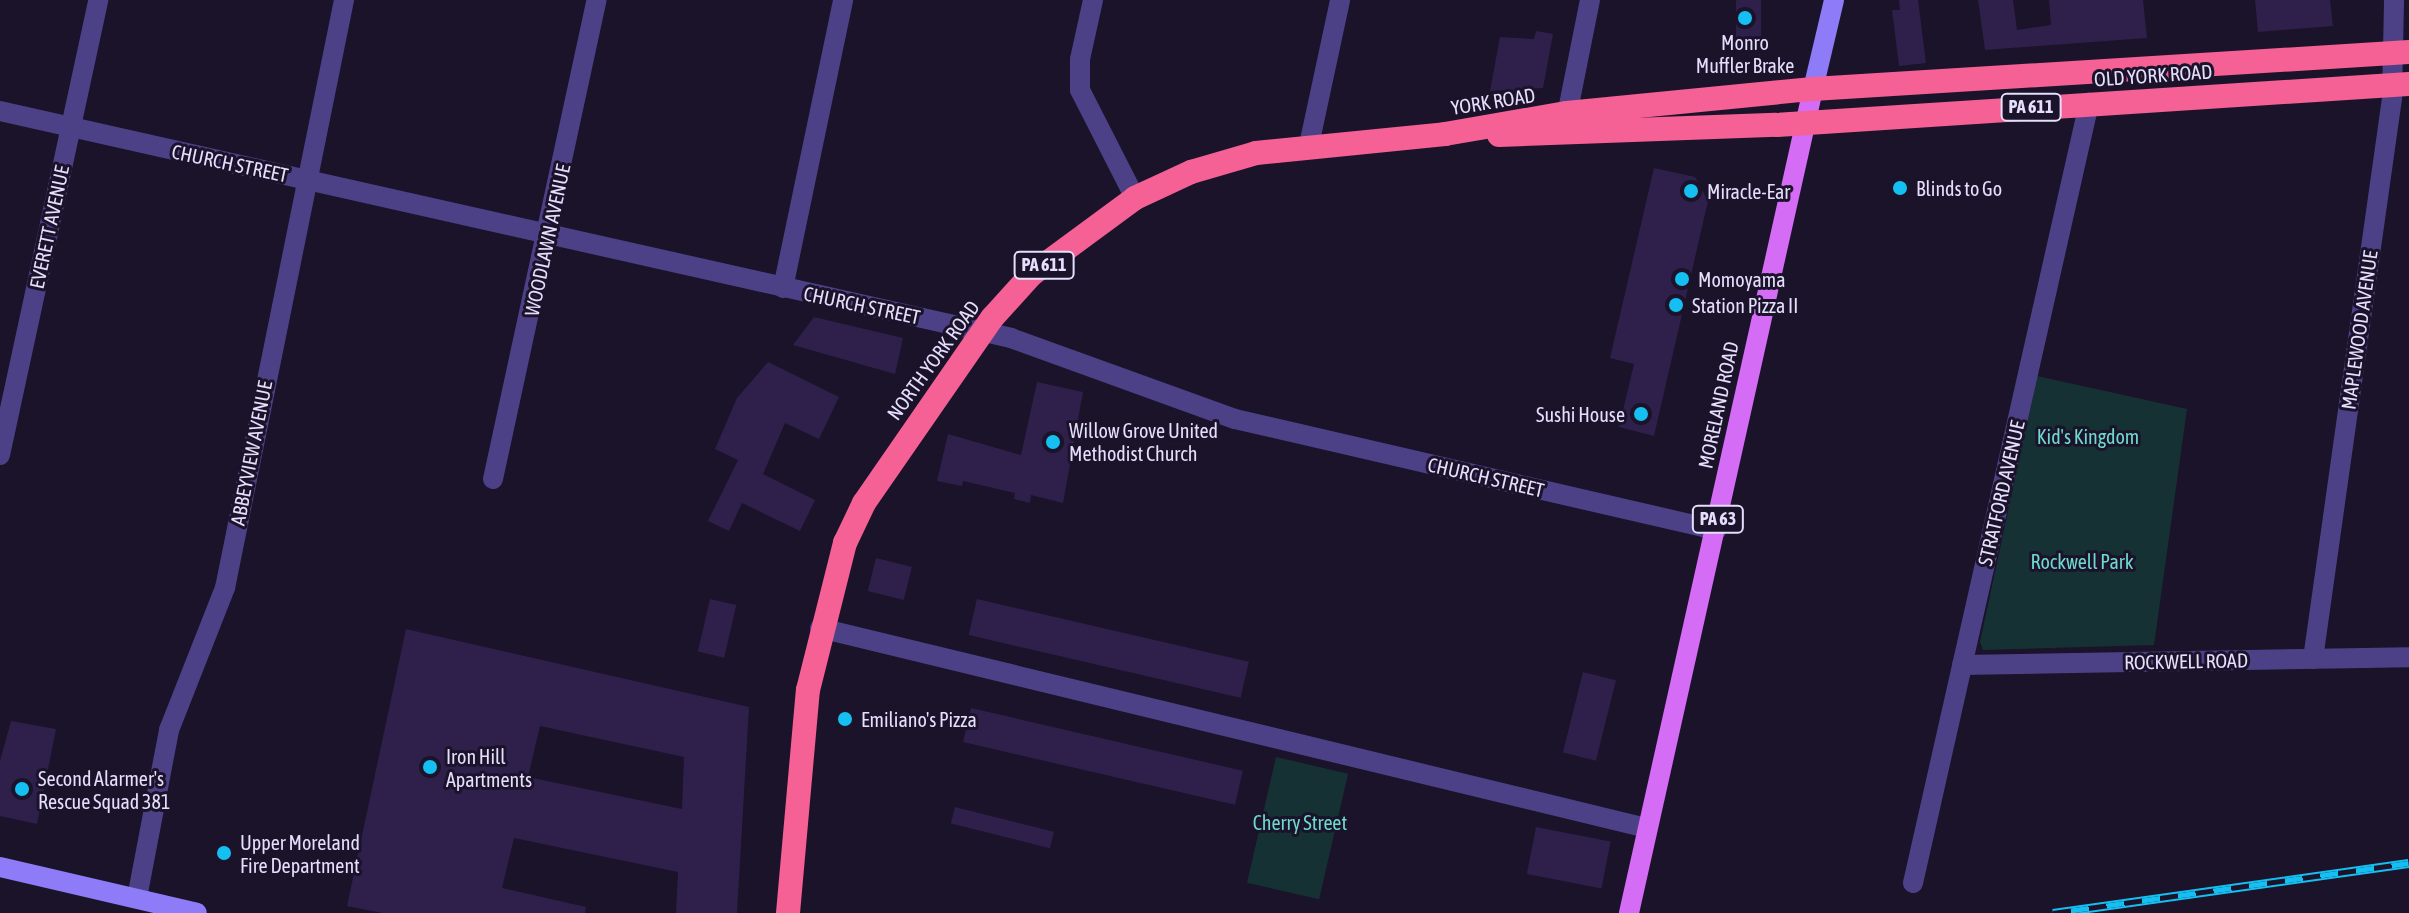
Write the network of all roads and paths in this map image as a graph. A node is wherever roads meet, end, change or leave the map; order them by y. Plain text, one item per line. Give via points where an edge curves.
1 (98, 0) edge
2 (344, 0) edge
3 (597, 0) edge
4 (843, 0) edge
5 (1093, 0) edge
6 (1340, 0) edge
7 (1590, 0) edge
8 (1834, 0) edge
9 (2394, 0) edge
10 (2402, 52) edge
11 (2401, 84) edge
12 (1813, 89) junction
13 (2089, 103) junction
14 (0, 111) edge
15 (1804, 124) junction
16 (1565, 125) junction
17 (71, 129) junction
18 (1445, 134) joint
19 (1309, 145) junction
20 (305, 179) junction
21 (1135, 198) junction
22 (550, 234) junction
23 (783, 288) junction
24 (979, 332) junction
25 (0, 455) edge
26 (493, 479) dead end
27 (1716, 530) junction
28 (820, 628) junction
29 (2409, 657) edge
30 (2313, 659) junction
31 (1962, 665) junction
32 (1647, 828) junction
33 (0, 867) edge
34 (1913, 883) dead end
35 (137, 898) junction
36 (197, 913) edge
37 (788, 913) edge
38 (1629, 913) edge

1 - 17 street, EVERETT AVENUE
2 - 20 street, ABBEYVIEW AVENUE
3 - 22 street, WOODLAWN AVENUE
4 - 23 street
5 - 21 street via 1080,59 1080,90
6 - 19 street
7 - 16 street
8 - 12 street, MORELAND ROAD / PA 63
9 - 10 street, MAPLEWOOD AVENUE
10 - 11 street, MAPLEWOOD AVENUE
10 - 12 highway, OLD YORK ROAD / PA 611
11 - 13 highway, OLD YORK ROAD / PA 611
11 - 30 street, MAPLEWOOD AVENUE
12 - 15 main road, MORELAND ROAD / PA 63
12 - 16 highway, YORK ROAD / PA 611
13 - 15 highway, OLD YORK ROAD / PA 611
13 - 31 street, STRATFORD AVENUE
14 - 17 street, CHURCH STREET
15 - 16 highway, YORK ROAD / PA 611
15 - 27 main road, MORELAND ROAD / PA 63
16 - 18 highway, YORK ROAD / PA 611
17 - 20 street, CHURCH STREET
17 - 25 street, EVERETT AVENUE
18 - 19 highway, NORTH YORK ROAD / PA 611
19 - 21 highway, NORTH YORK ROAD / PA 611 via 1191,172
20 - 22 street, CHURCH STREET
20 - 35 street, ABBEYVIEW AVENUE via 225,588 169,730
21 - 24 highway, NORTH YORK ROAD / PA 611 via 1032,274
22 - 23 street, CHURCH STREET
22 - 26 street, WOODLAWN AVENUE
23 - 24 street, CHURCH STREET
24 - 27 street, CHURCH STREET via 1011,338 1235,419
24 - 28 highway, NORTH YORK ROAD / PA 611 via 879,476 845,543
27 - 32 main road, MORELAND ROAD / PA 63
28 - 32 street
28 - 37 highway, NORTH YORK ROAD / PA 611 via 810,681
29 - 30 street, ROCKWELL ROAD
30 - 31 street, ROCKWELL ROAD
31 - 34 street, STRATFORD AVENUE
32 - 38 main road, MORELAND ROAD / PA 63
33 - 35 street
35 - 36 street

